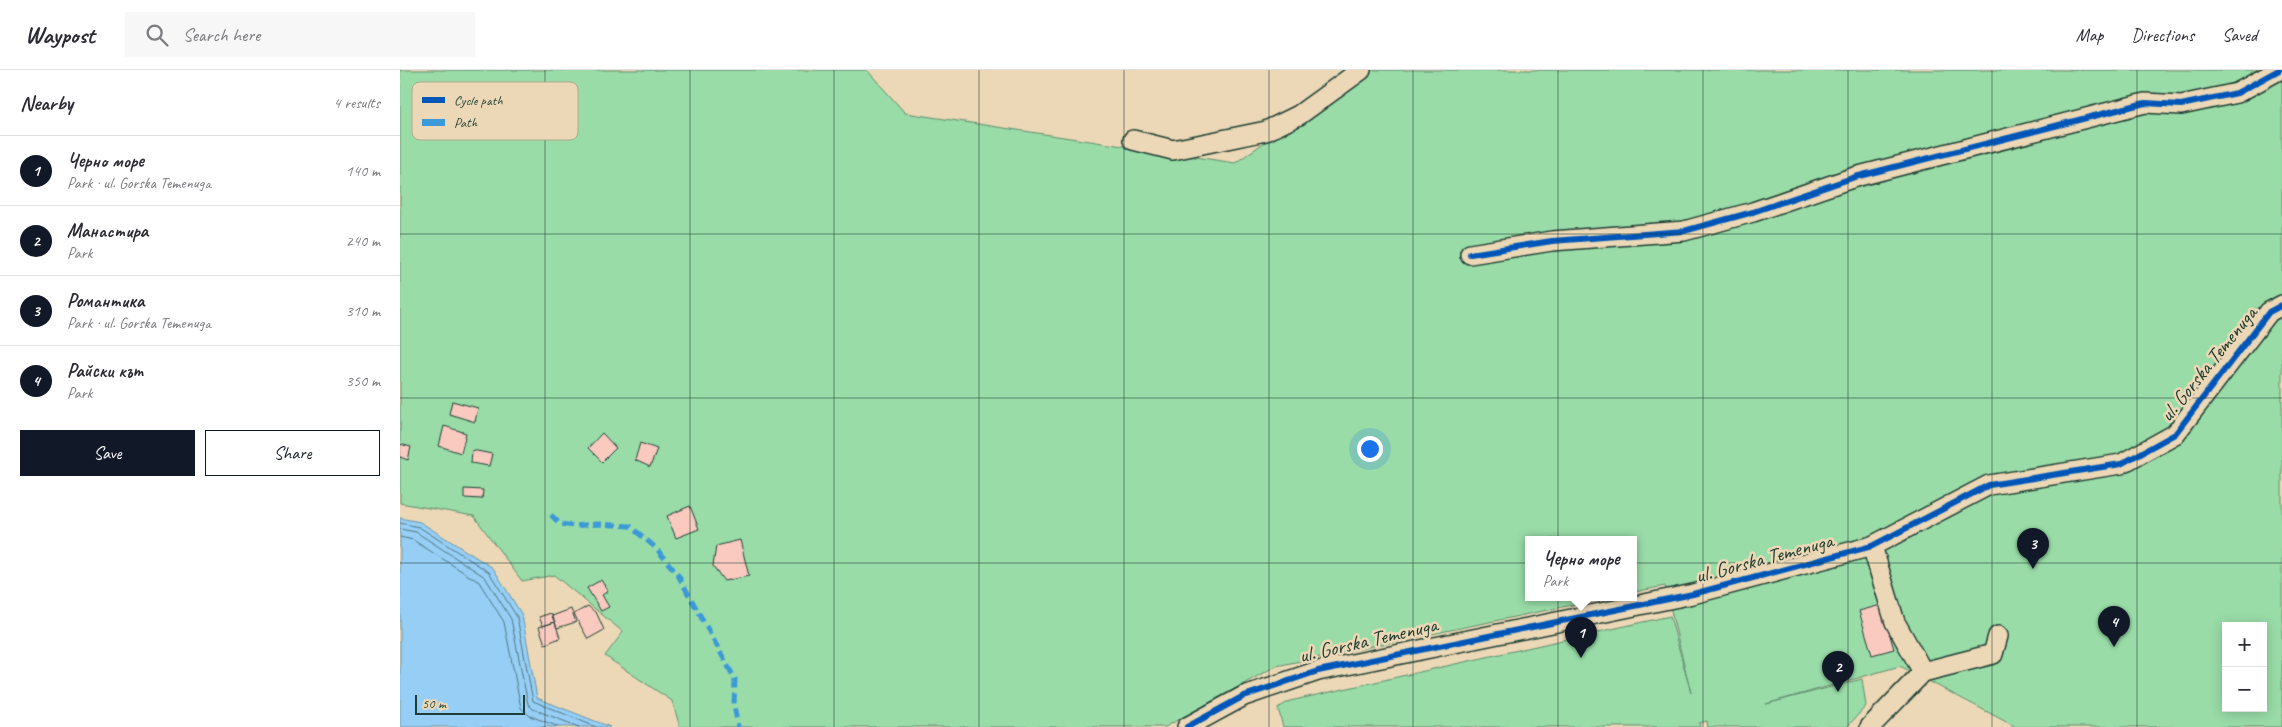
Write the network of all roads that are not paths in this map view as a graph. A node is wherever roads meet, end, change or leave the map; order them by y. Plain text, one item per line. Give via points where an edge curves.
1 (1361, 70) edge
2 (2279, 70) edge
3 (1133, 140) dead end
4 (1470, 254) dead end
5 (2282, 305) edge
6 (1872, 546) junction
7 (1998, 636) dead end
8 (1923, 672) junction
9 (1186, 727) edge
10 (1870, 727) edge

1 - 3 street via 1299,115 1266,131 1173,150
2 - 4 street via 2237,93 2182,106 2144,103 1855,178 1684,231 1552,240
5 - 6 street, ul. Gorska Temenuga via 2268,312 2175,434 2122,464 1989,485
6 - 8 street via 1895,622
6 - 9 street, ul. Gorska Temenuga via 1693,594 1318,671 1244,696
7 - 8 street via 1993,654
8 - 10 street

